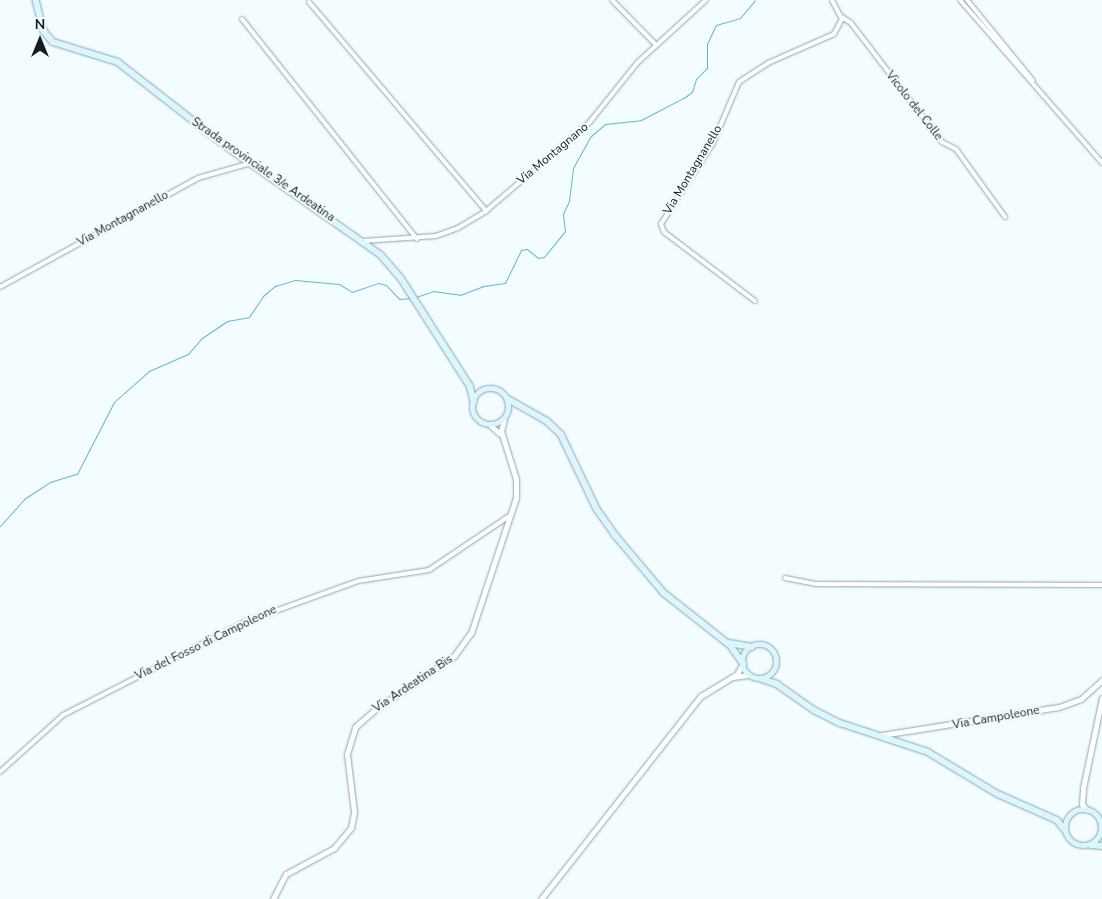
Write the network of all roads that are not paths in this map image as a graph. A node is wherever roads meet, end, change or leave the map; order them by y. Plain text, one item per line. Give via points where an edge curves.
1 (36, 0) edge
2 (612, 0) edge
3 (706, 0) edge
4 (832, 0) edge
5 (960, 0) edge
6 (967, 0) edge
7 (309, 2) dead end
8 (842, 17) junction
9 (242, 19) dead end
10 (656, 46) junction
11 (1034, 84) junction
12 (251, 163) junction
13 (1102, 163) edge
14 (486, 211) junction
15 (1005, 217) dead end
16 (417, 239) junction
17 (363, 241) junction
18 (0, 288) edge
19 (755, 302) dead end
20 (465, 380) junction
21 (487, 389) junction
22 (508, 399) junction
23 (474, 401) junction
24 (523, 408) junction
25 (506, 417) junction
26 (490, 425) junction
27 (502, 436) junction
28 (512, 515) junction
29 (784, 578) dead end
30 (1102, 585) edge
31 (725, 641) junction
32 (752, 647) junction
33 (743, 663) junction
34 (776, 670) junction
35 (749, 675) junction
36 (731, 678) junction
37 (762, 679) junction
38 (1102, 680) edge
39 (787, 690) junction
40 (1102, 698) edge
41 (881, 735) junction
42 (0, 772) edge
43 (1087, 810) junction
44 (1050, 816) junction
45 (1071, 816) junction
46 (1066, 830) junction
47 (1101, 834) edge
48 (1102, 842) edge
49 (1091, 845) junction
50 (1102, 846) edge
51 (273, 899) edge
52 (541, 899) edge

1 - 12 main road, Strada provinciale 3/e Ardeatina via 44,31 53,42 118,62
2 - 10 street
3 - 10 street, Via Montagnano
4 - 8 street
5 - 11 street
6 - 11 street
7 - 14 street
8 - 15 street, Vicolo del Colle via 851,24 942,142 955,148
8 - 19 street, Via Montagnanello via 838,30 827,39 776,59 739,82 713,143 661,223 664,232
9 - 16 street
10 - 14 street, Via Montagnano via 634,66 589,123
11 - 13 street
12 - 17 main road, Strada provinciale 3/e Ardeatina
12 - 18 street, Via Montagnanello via 198,178
14 - 16 street, Via Montagnano via 450,232
16 - 17 street, Via Montagnano
17 - 20 main road, Strada provinciale 3/e Ardeatina via 390,264
20 - 21 main road
20 - 23 main road, Strada provinciale 3/e Ardeatina
21 - 22 main road via 497,390
21 - 23 main road
22 - 24 main road
22 - 25 main road
23 - 26 main road via 477,419
24 - 25 main road
24 - 31 main road via 547,421 561,434 606,523 656,584 681,608
25 - 26 main road
25 - 27 street, Via Ardeatina Bis
26 - 27 street
27 - 28 street, Via Ardeatina Bis via 517,487
28 - 42 street, Via del Fosso di Campoleone via 493,524 429,570 358,581 245,622 63,715
28 - 51 street, Via Ardeatina Bis via 481,609 463,647 450,660 370,714 351,734 347,758 354,815 348,832 334,848 299,864 286,874
29 - 30 street via 816,584
31 - 32 main road
31 - 33 main road
32 - 33 main road via 745,654
32 - 34 main road via 762,645 774,651 778,660
33 - 35 main road
33 - 36 street
34 - 37 main road
34 - 39 main road
35 - 36 street
35 - 37 main road
36 - 52 street via 701,696
37 - 39 main road
38 - 41 street, Via Campoleone via 1081,699 1059,707 900,735
39 - 41 main road via 827,718
40 - 43 street via 1083,788 1082,804
41 - 44 main road via 928,752 998,794
43 - 45 main road
43 - 47 main road via 1099,819
44 - 45 main road
44 - 46 main road
45 - 46 main road
46 - 49 main road via 1074,844
47 - 48 main road
47 - 49 main road
49 - 50 main road

